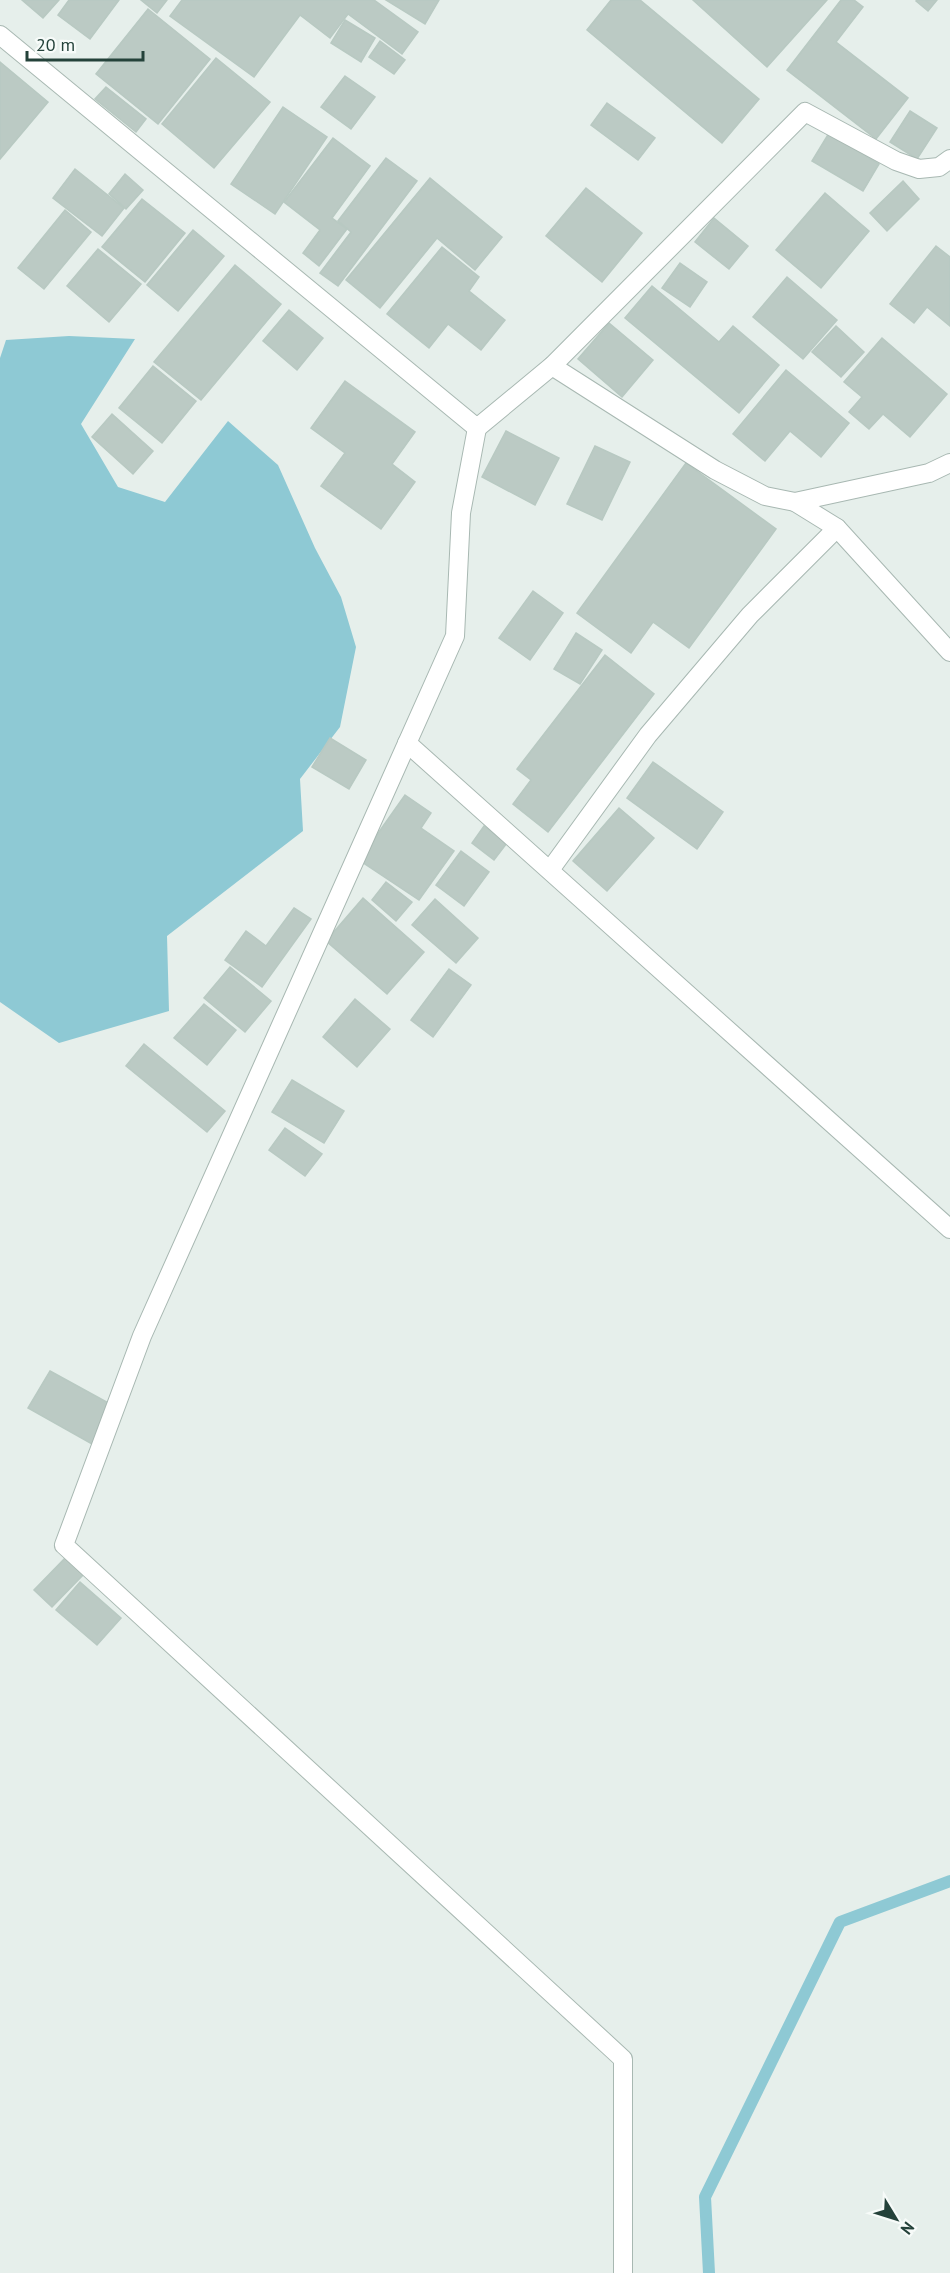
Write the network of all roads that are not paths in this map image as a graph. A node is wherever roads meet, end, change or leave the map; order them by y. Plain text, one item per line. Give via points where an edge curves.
1 (0, 35) edge
2 (950, 159) edge
3 (552, 366) junction
4 (477, 428) junction
5 (950, 464) edge
6 (795, 502) junction
7 (837, 528) junction
8 (950, 652) edge
9 (407, 743) junction
10 (550, 870) junction
11 (950, 1229) edge
12 (623, 2273) edge

1 - 4 street
2 - 3 street via 939,167 919,169 896,161 806,112
3 - 4 street
3 - 6 street via 715,470 765,496
4 - 9 street via 461,513 455,636
5 - 6 street via 928,473
6 - 7 street
7 - 8 street
7 - 10 street via 750,615 655,726
9 - 10 street
9 - 12 street via 142,1336 64,1545 622,2059
10 - 11 street

